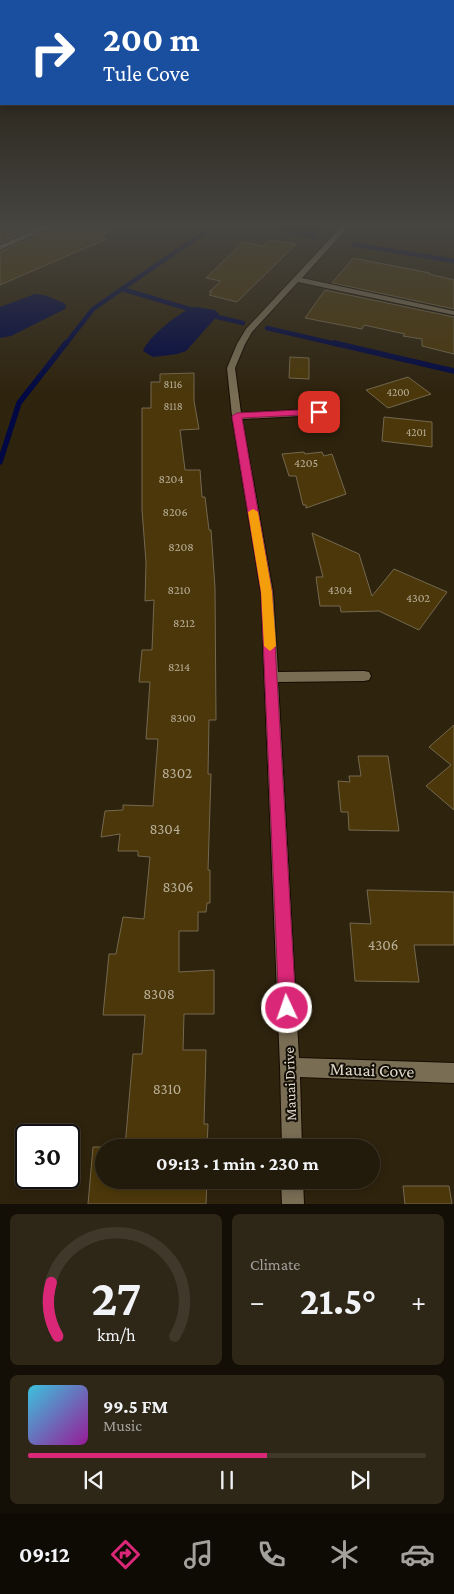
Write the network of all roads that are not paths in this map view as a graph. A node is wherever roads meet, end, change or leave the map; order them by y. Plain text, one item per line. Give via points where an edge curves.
1 (296, 282) edge
2 (308, 282) edge
3 (454, 313) edge
4 (319, 412) dead end
5 (237, 416) junction
6 (364, 676) dead end
7 (272, 677) junction
8 (290, 1067) junction
9 (454, 1073) edge
10 (292, 1139) edge
11 (292, 1189) edge
12 (293, 1204) edge

1 - 5 street, Mauai Drive via 249,331 241,344 231,368
2 - 3 street
4 - 5 street
5 - 7 street, Mauai Drive via 267,592
6 - 7 street
7 - 8 street, Mauai Drive
8 - 9 street, Mauai Cove
8 - 10 street, Mauai Drive
11 - 12 street

